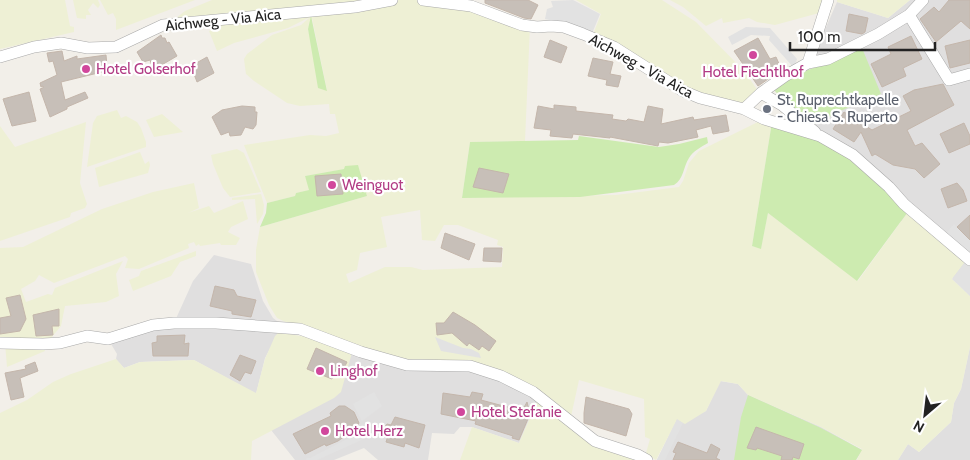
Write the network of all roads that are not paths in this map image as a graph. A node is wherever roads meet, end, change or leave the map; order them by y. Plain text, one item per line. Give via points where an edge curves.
1 (392, 0) edge
2 (422, 0) edge
3 (828, 0) edge
4 (923, 0) edge
5 (909, 15) junction
6 (0, 56) edge
7 (808, 63) junction
8 (970, 74) edge
9 (761, 93) junction
10 (744, 109) junction
11 (820, 136) junction
12 (970, 260) edge
13 (0, 343) edge
14 (647, 460) edge

1 - 6 street, Aichweg - Via Aica via 355,7 163,24 116,47 88,48 62,43
2 - 10 street, Aichweg - Via Aica via 471,6 522,25 564,27 614,48 684,91
3 - 7 street
4 - 5 street
5 - 7 street via 828,59
5 - 8 street via 949,80
7 - 9 street
9 - 10 street
9 - 11 street, Aichweg - Via Aica via 782,105
10 - 11 street, Aichweg - Via Aica via 764,119
11 - 12 street, Aichweg - Via Aica via 853,155
13 - 14 street via 43,344 87,336 108,339 153,325 174,323 216,323 307,331 360,352 407,365 470,366 500,376 533,392 595,441

